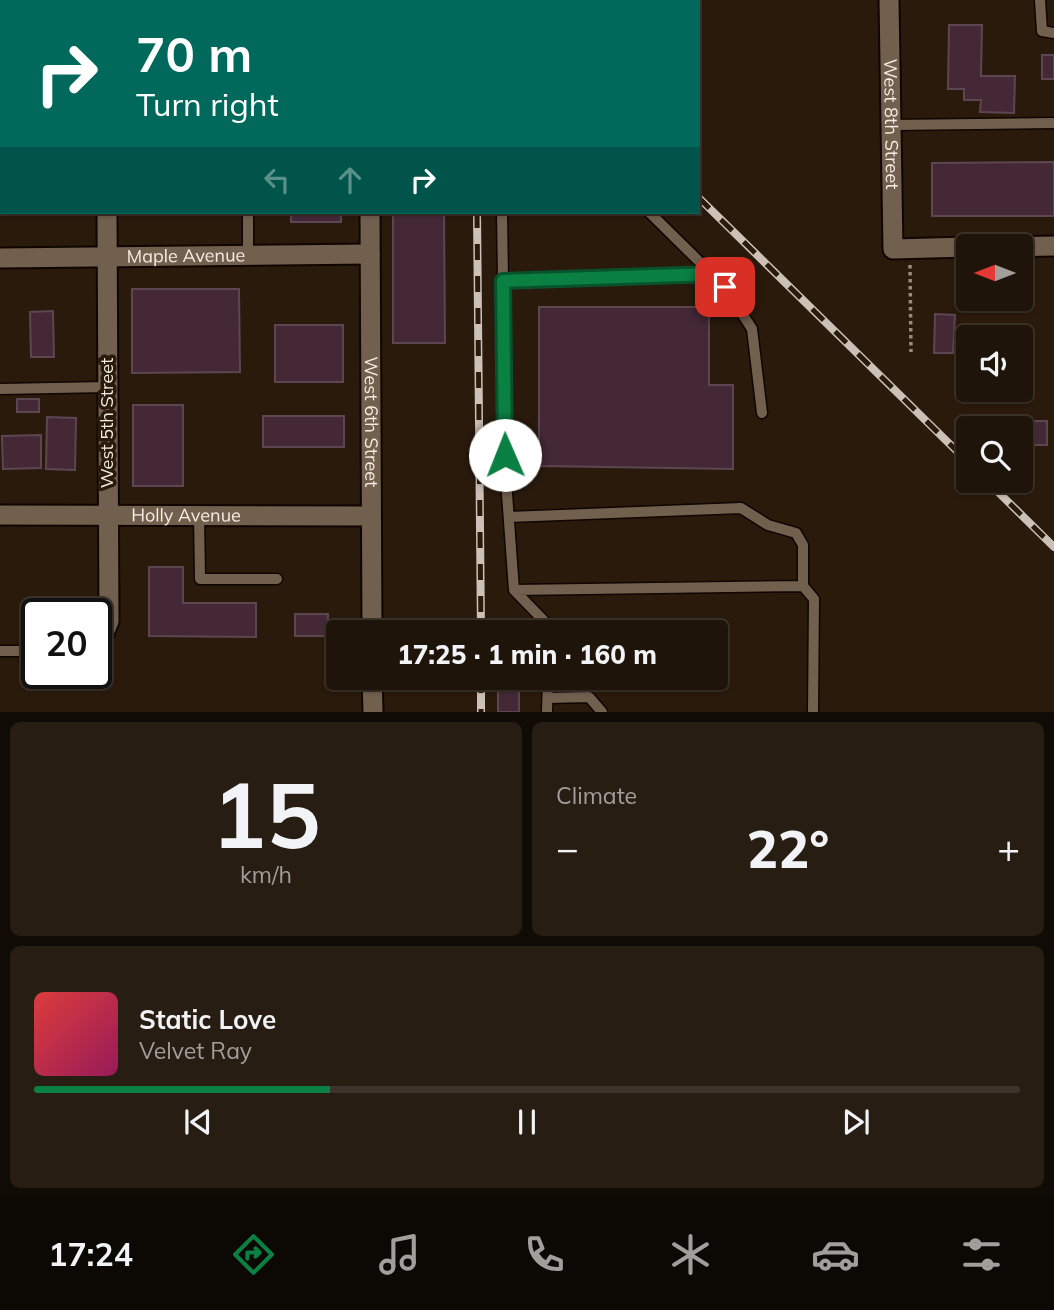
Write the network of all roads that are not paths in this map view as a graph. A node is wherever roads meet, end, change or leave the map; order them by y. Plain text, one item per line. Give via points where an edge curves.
1 (890, 0) edge
2 (1040, 0) edge
3 (1054, 33) edge
4 (1054, 122) edge
5 (891, 125) junction
6 (107, 214) edge
7 (248, 214) edge
8 (370, 214) edge
9 (502, 214) edge
10 (651, 214) edge
11 (1033, 246) edge
12 (1054, 246) edge
13 (956, 247) edge
14 (370, 254) junction
15 (248, 256) junction
16 (0, 258) edge
17 (107, 258) junction
18 (713, 274) junction
19 (503, 281) junction
20 (107, 387) junction
21 (0, 389) edge
22 (762, 413) dead end
23 (107, 513) junction
24 (199, 514) junction
25 (0, 515) edge
26 (371, 516) junction
27 (509, 517) junction
28 (277, 579) dead end
29 (803, 586) junction
30 (514, 590) junction
31 (108, 598) edge
32 (372, 620) edge
33 (543, 620) edge
34 (0, 651) edge
35 (21, 651) edge
36 (372, 690) edge
37 (548, 690) edge
38 (548, 698) junction
39 (373, 712) edge
40 (547, 712) edge
41 (602, 712) edge
42 (813, 712) edge

1 - 5 street, West 8th Street
2 - 3 lane via 1042,31
4 - 5 lane
5 - 13 street, West 8th Street via 901,249
6 - 17 street, West 5th Street
7 - 15 lane
8 - 14 street, West 6th Street
9 - 19 lane
10 - 18 lane
11 - 12 street
14 - 15 street, Maple Avenue
14 - 26 street, West 6th Street
15 - 17 street, Maple Avenue
16 - 17 street, Maple Avenue
17 - 20 street, West 5th Street
18 - 19 lane
18 - 22 lane via 752,329
19 - 27 lane
20 - 21 lane
20 - 23 street, West 5th Street
23 - 24 street, Holly Avenue
23 - 25 street, Holly Avenue
23 - 31 street, West 5th Street
24 - 26 street, Holly Avenue
24 - 28 lane via 200,579
26 - 32 street, West 6th Street
27 - 29 lane via 741,508 768,525 796,533 803,545
27 - 30 lane
29 - 30 lane
29 - 42 lane via 814,599
30 - 33 lane
34 - 35 lane
36 - 39 street
37 - 38 lane
38 - 40 lane
38 - 41 lane via 589,696

